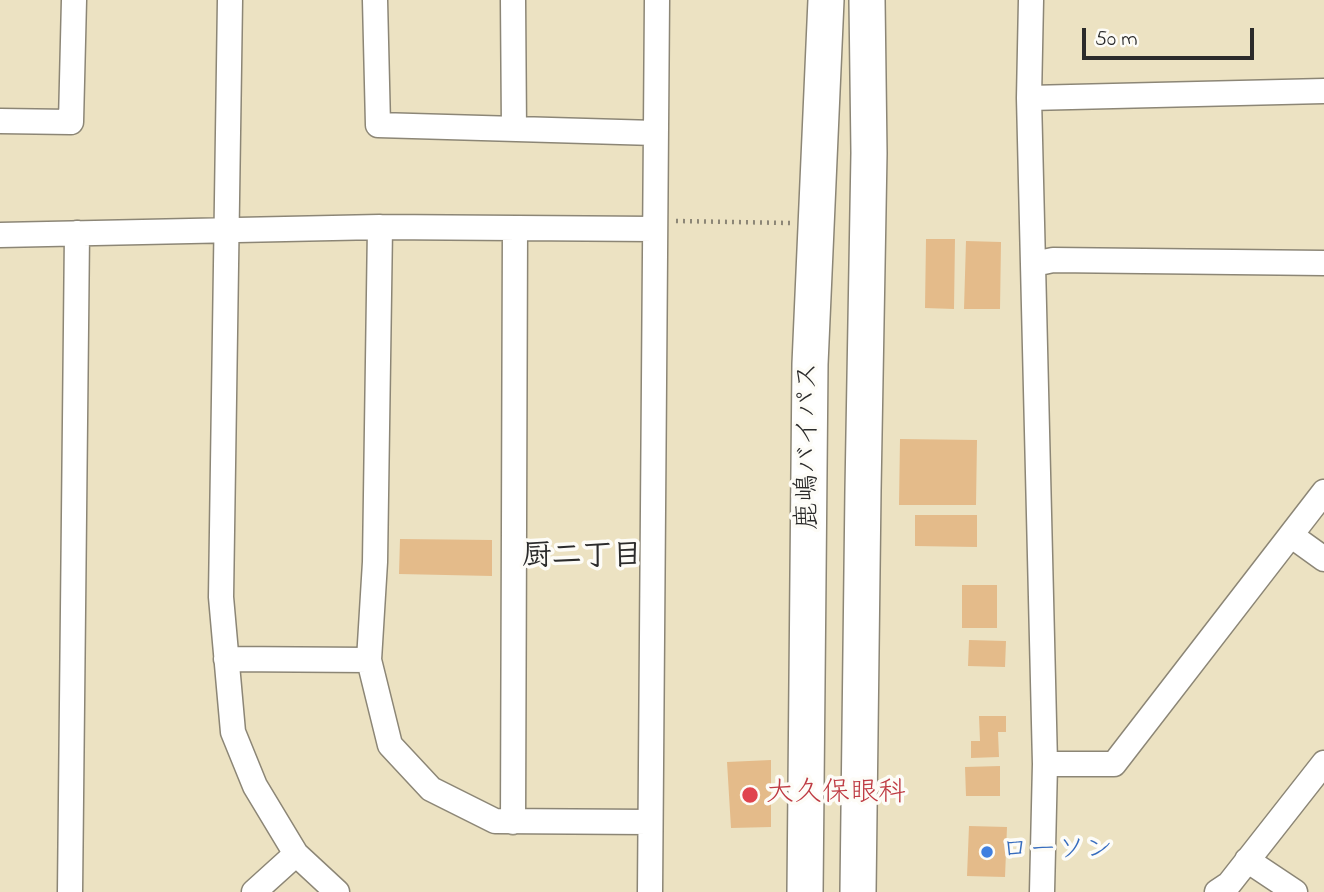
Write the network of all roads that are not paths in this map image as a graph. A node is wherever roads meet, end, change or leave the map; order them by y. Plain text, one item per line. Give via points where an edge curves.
1 (74, 0) edge
2 (230, 0) edge
3 (375, 0) edge
4 (513, 0) edge
5 (656, 0) edge
6 (805, 0) edge
7 (826, 0) edge
8 (867, 0) edge
9 (881, 0) edge
10 (1031, 0) edge
11 (1324, 91) edge
12 (1029, 98) junction
13 (0, 121) edge
14 (514, 129) junction
15 (655, 133) junction
16 (869, 153) junction
17 (654, 225) junction
18 (380, 227) junction
19 (515, 228) junction
20 (227, 230) junction
21 (77, 233) junction
22 (0, 235) edge
23 (1324, 263) edge
24 (1034, 264) junction
25 (810, 364) junction
26 (1324, 492) edge
27 (1292, 536) junction
28 (1324, 559) edge
29 (226, 659) junction
30 (369, 660) junction
31 (1324, 763) edge
32 (1045, 764) junction
33 (513, 822) junction
34 (649, 822) junction
35 (296, 854) junction
36 (1247, 860) junction
37 (69, 892) edge
38 (254, 892) edge
39 (337, 892) edge
40 (650, 892) edge
41 (805, 892) edge
42 (858, 892) edge
43 (1042, 892) edge
44 (1217, 892) edge
45 (1295, 892) edge

1 - 13 street via 71,121
2 - 20 street
3 - 14 street via 378,125
4 - 14 street
5 - 15 street
6 - 25 highway
7 - 25 highway, 鹿嶋バイパス
8 - 16 highway, 鹿嶋バイパス
9 - 16 highway
10 - 12 street
11 - 12 street
12 - 24 street
14 - 15 street
15 - 17 street
16 - 42 highway, 鹿嶋バイパス
17 - 19 street
17 - 34 street
18 - 19 street
18 - 20 street
18 - 30 street via 375,562
19 - 33 street
20 - 21 street
20 - 29 street via 221,597
21 - 22 street
21 - 37 street
23 - 24 street via 1052,260
24 - 32 street
25 - 41 highway, 鹿嶋バイパス
26 - 27 street
27 - 28 street
27 - 32 street via 1114,764
29 - 30 street
29 - 35 street via 233,732 255,786
30 - 33 street via 390,745 430,789 495,821
31 - 36 street
32 - 43 street
33 - 34 street
34 - 40 street
35 - 38 street
35 - 39 street
36 - 44 street
36 - 45 street

